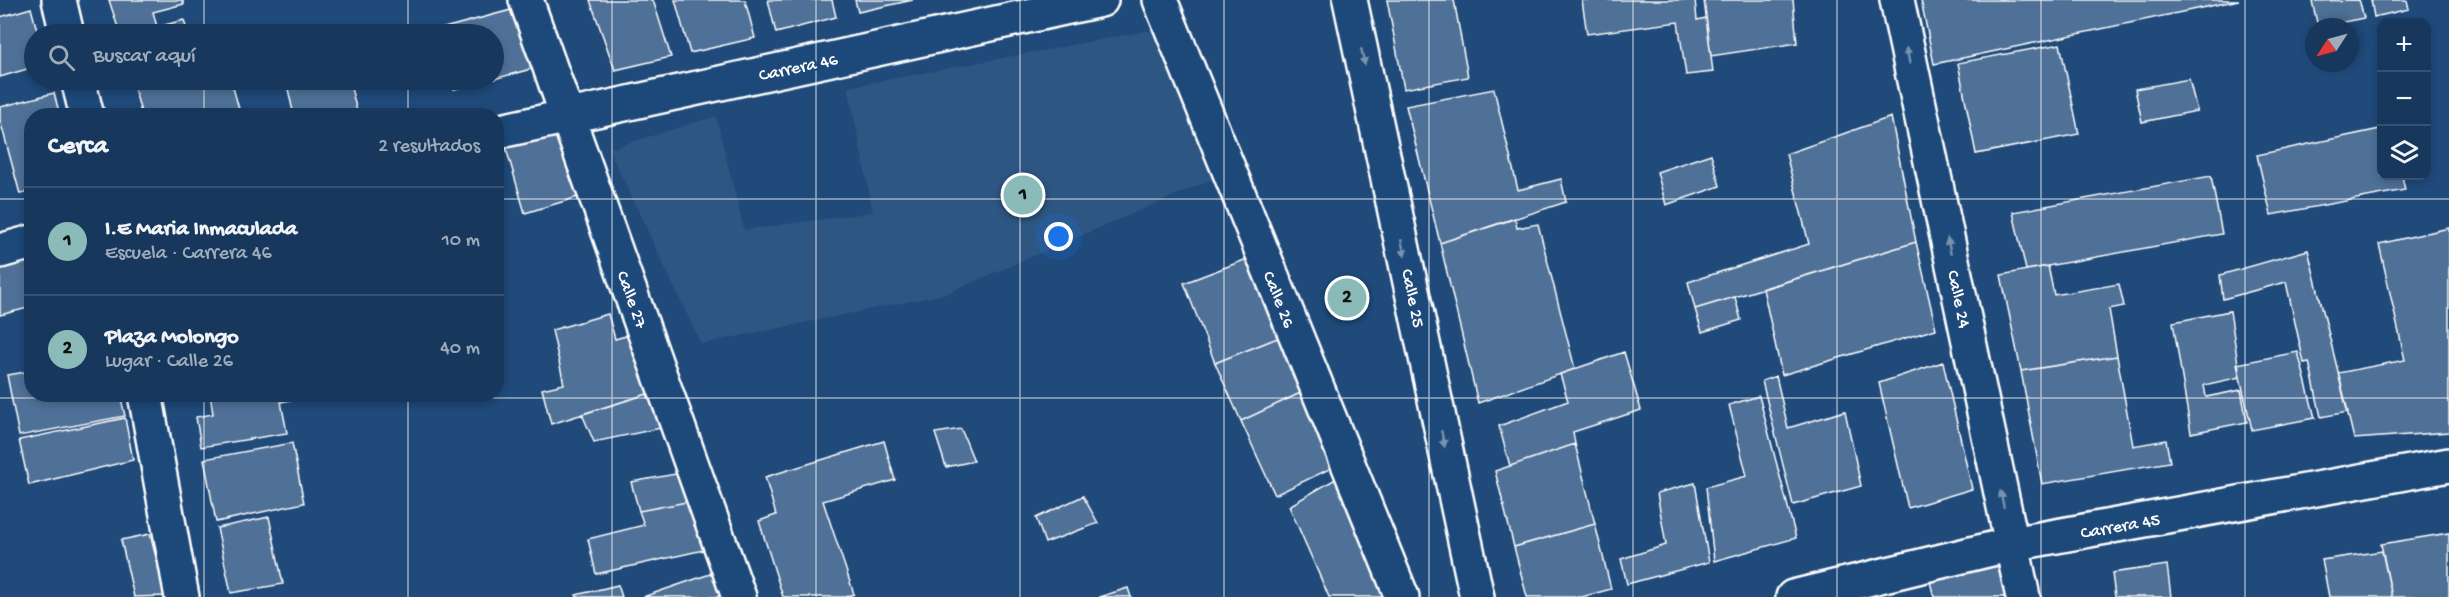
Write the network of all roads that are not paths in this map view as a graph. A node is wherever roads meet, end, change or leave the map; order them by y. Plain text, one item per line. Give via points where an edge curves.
1 (59, 0) edge
2 (526, 0) edge
3 (1101, 0) edge
4 (1160, 0) edge
5 (1350, 0) edge
6 (1897, 0) edge
7 (65, 24) edge
8 (80, 90) edge
9 (85, 108) edge
10 (568, 116) junction
11 (504, 130) edge
12 (24, 244) edge
13 (0, 251) edge
14 (146, 402) edge
15 (2449, 465) edge
16 (2012, 544) junction
17 (182, 597) edge
18 (739, 597) edge
19 (1402, 597) edge
20 (1477, 597) edge
21 (1793, 597) edge
22 (2023, 597) edge

1 - 7 street
2 - 10 street, Calle 27
3 - 10 street, Carrera 46
4 - 19 street, Calle 26
5 -> 20 street, Calle 25
16 -> 6 street, Calle 24
8 - 9 street
10 - 11 street, Carrera 46
10 - 18 street, Calle 27
12 - 13 street
14 - 17 street
15 - 16 street, Carrera 45
16 - 21 street, Carrera 45
16 - 22 street, Calle 24

